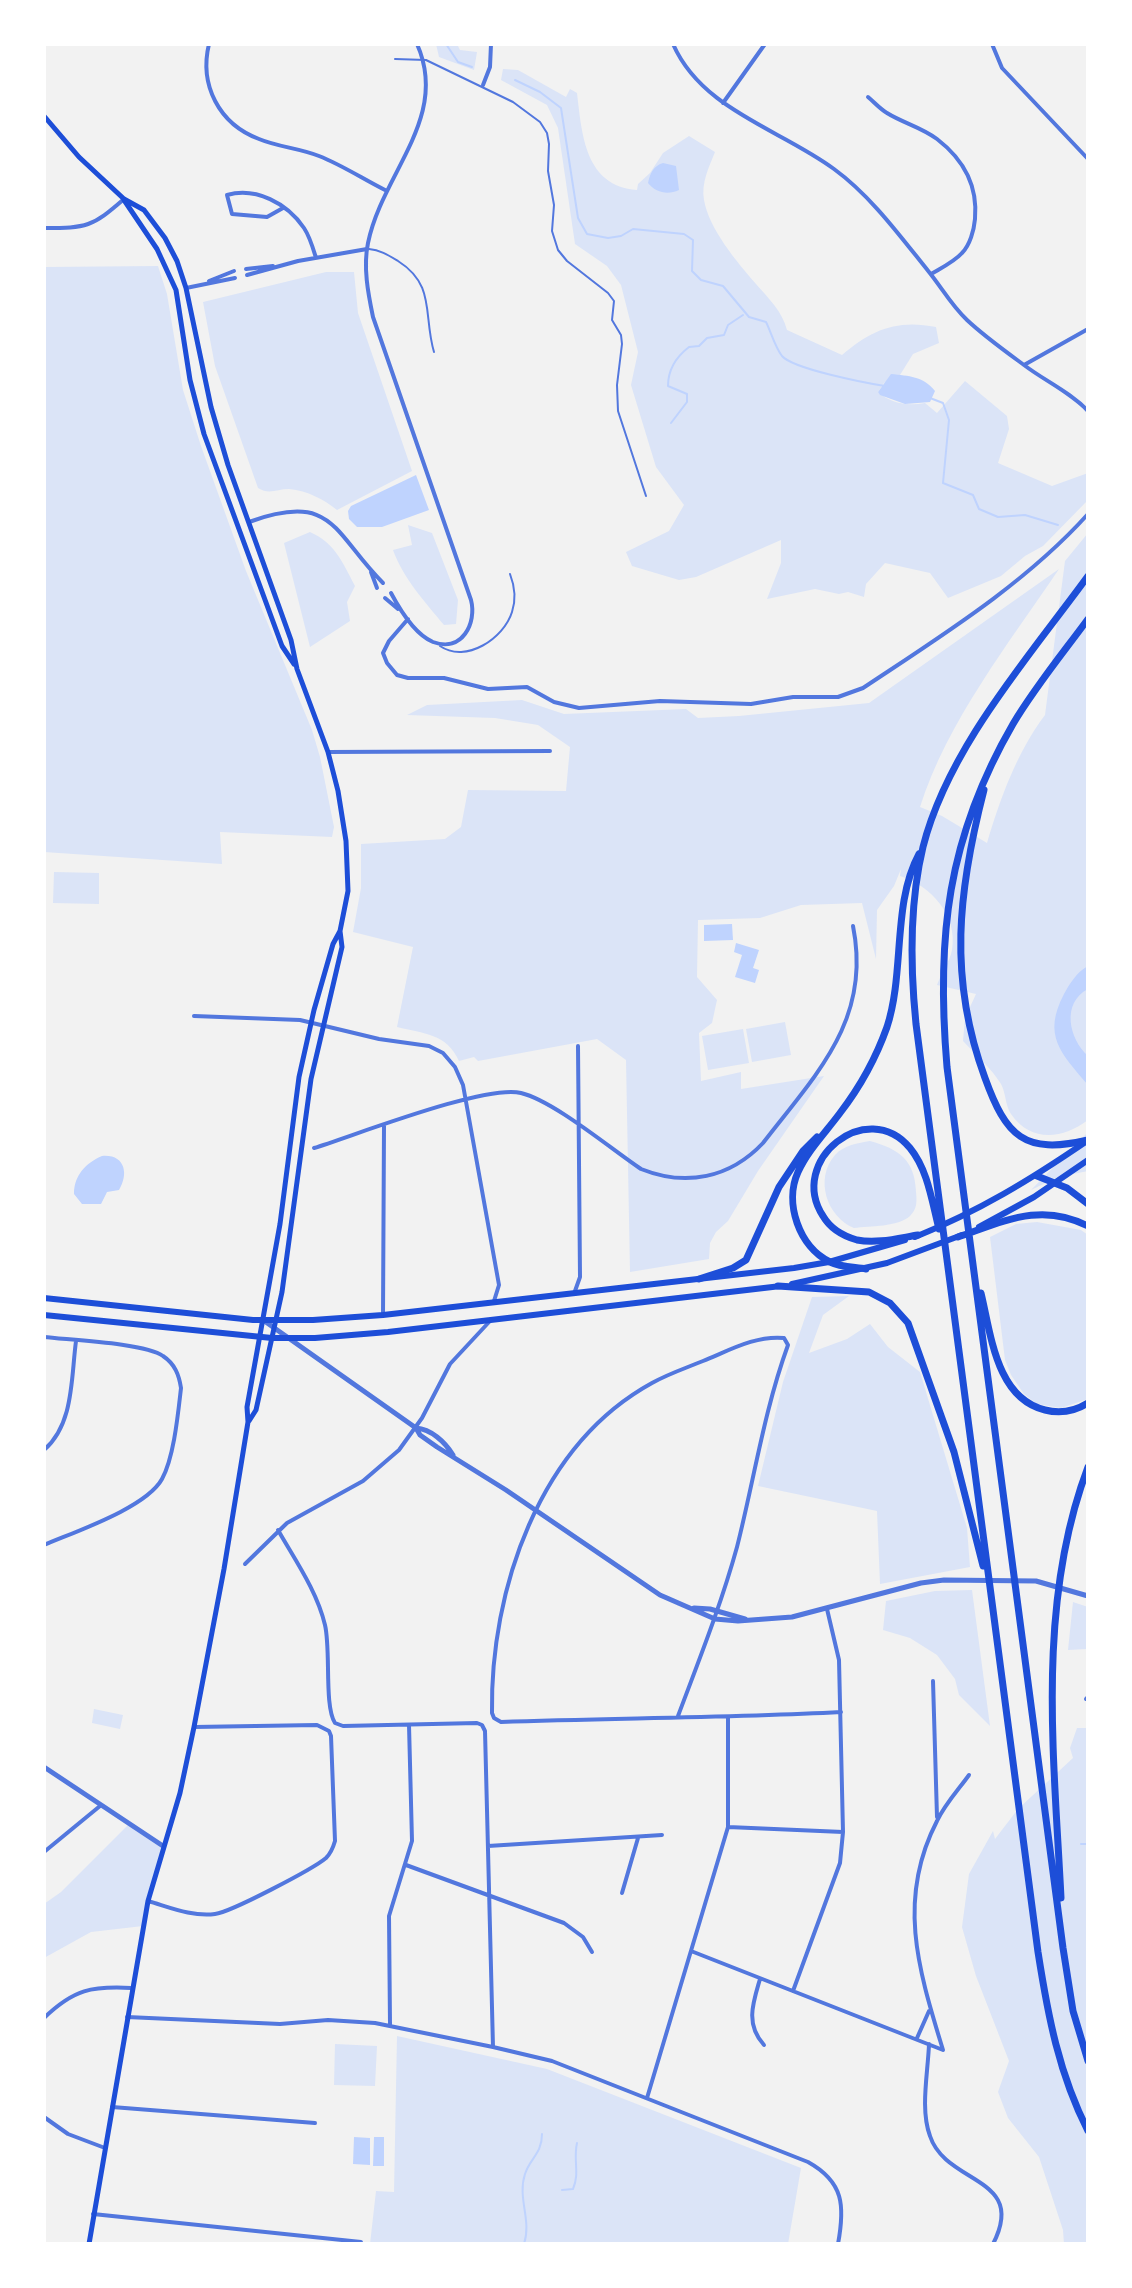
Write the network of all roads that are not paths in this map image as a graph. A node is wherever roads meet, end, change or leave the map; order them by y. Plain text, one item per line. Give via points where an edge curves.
1 (209, 44) edge
2 (417, 44) edge
3 (491, 44) edge
4 (673, 44) edge
5 (765, 44) edge
6 (992, 44) edge
7 (395, 59) dead end
8 (483, 85) junction
9 (868, 97) dead end
10 (723, 103) junction
11 (44, 116) edge
12 (1088, 159) edge
13 (385, 190) junction
14 (124, 199) junction
15 (283, 208) junction
16 (44, 228) edge
17 (367, 249) junction
18 (316, 258) junction
19 (234, 271) dead end
20 (246, 272) dead end
21 (931, 274) junction
22 (235, 278) dead end
23 (204, 284) junction
24 (186, 288) junction
25 (176, 290) junction
26 (1088, 329) edge
27 (434, 352) dead end
28 (1024, 365) junction
29 (1088, 411) edge
30 (646, 496) dead end
31 (1088, 514) edge
32 (249, 522) junction
33 (239, 526) junction
34 (370, 569) junction
35 (510, 574) dead end
36 (1088, 576) edge
37 (383, 583) dead end
38 (377, 588) dead end
39 (391, 593) dead end
40 (385, 598) dead end
41 (401, 610) junction
42 (408, 619) junction
43 (1088, 619) edge
44 (436, 643) junction
45 (297, 669) junction
46 (550, 751) dead end
47 (328, 752) junction
48 (995, 757) junction
49 (924, 845) junction
50 (853, 926) dead end
51 (340, 931) junction
52 (194, 1016) dead end
53 (311, 1022) junction
54 (322, 1024) junction
55 (578, 1046) dead end
56 (466, 1100) junction
57 (843, 1109) junction
58 (384, 1126) junction
59 (578, 1126) junction
60 (1088, 1140) edge
61 (314, 1148) dead end
62 (1088, 1160) edge
63 (1037, 1176) junction
64 (1056, 1183) junction
65 (935, 1198) junction
66 (1088, 1204) edge
67 (1088, 1226) edge
68 (918, 1235) junction
69 (958, 1237) junction
70 (973, 1261) junction
71 (829, 1262) junction
72 (866, 1269) junction
73 (699, 1279) junction
74 (778, 1286) junction
75 (575, 1291) junction
76 (44, 1298) edge
77 (494, 1301) junction
78 (44, 1315) edge
79 (383, 1315) junction
80 (263, 1320) junction
81 (491, 1320) junction
82 (276, 1325) junction
83 (260, 1336) junction
84 (44, 1337) edge
85 (272, 1338) junction
86 (288, 1338) junction
87 (76, 1341) junction
88 (1088, 1403) edge
89 (248, 1422) junction
90 (416, 1428) junction
91 (44, 1450) edge
92 (1088, 1467) edge
93 (536, 1511) junction
94 (278, 1530) junction
95 (44, 1545) edge
96 (983, 1555) junction
97 (245, 1564) dead end
98 (1088, 1596) edge
99 (689, 1608) junction
100 (827, 1609) junction
101 (717, 1611) junction
102 (715, 1619) junction
103 (745, 1619) junction
104 (933, 1681) dead end
105 (841, 1712) junction
106 (678, 1716) junction
107 (728, 1717) junction
108 (409, 1725) junction
109 (194, 1727) junction
110 (44, 1767) edge
111 (969, 1775) dead end
112 (100, 1806) junction
113 (937, 1820) junction
114 (728, 1827) junction
115 (843, 1832) junction
116 (662, 1835) dead end
117 (639, 1837) junction
118 (163, 1846) junction
119 (488, 1846) junction
120 (44, 1852) edge
121 (406, 1865) junction
122 (622, 1893) dead end
123 (488, 1894) junction
124 (148, 1901) junction
125 (1063, 1948) junction
126 (691, 1951) junction
127 (592, 1952) dead end
128 (760, 1979) junction
129 (131, 1988) junction
130 (793, 1991) junction
131 (930, 2009) junction
132 (127, 2017) junction
133 (44, 2018) edge
134 (390, 2025) junction
135 (917, 2038) junction
136 (929, 2044) junction
137 (764, 2045) dead end
138 (493, 2047) junction
139 (1088, 2061) edge
140 (647, 2098) junction
141 (112, 2107) junction
142 (44, 2117) edge
143 (315, 2123) dead end
144 (1088, 2131) edge
145 (105, 2148) junction
146 (93, 2214) junction
147 (361, 2242) edge
148 (89, 2244) edge
149 (838, 2244) edge
150 (993, 2244) edge

1 - 13 street via 210,90 240,130 318,156
2 - 13 street via 427,92 425,109
3 - 8 street
4 - 10 street via 693,77
5 - 10 street
6 - 12 street via 1002,68
7 - 8 lane via 426,60
8 - 30 lane via 527,112 547,133 552,231 558,250 614,301 612,320 622,344 618,411
9 - 21 street via 938,140 972,183 977,199 969,242 963,253
10 - 21 street via 832,167 879,211
11 - 14 main road
13 - 17 street
14 - 16 street via 90,225
14 - 24 main road via 144,210 165,238
14 - 25 main road
15 - 15 street via 253,192 227,195 232,214 267,217
15 - 18 street via 303,226
17 - 18 street
17 - 27 lane via 389,256 416,275 426,298
17 - 44 street via 373,317 473,610 467,633 449,644
18 - 20 street
19 - 23 street
21 - 28 street via 967,320
22 - 23 street
23 - 24 street
24 - 25 main road
24 - 32 main road via 211,407
25 - 33 main road via 204,434
26 - 28 street
28 - 29 street
31 - 42 street via 1016,581 907,659 852,694 838,697 579,708 527,687 488,689 444,678 408,678 397,675 383,653
32 - 33 main road
32 - 34 street via 282,512 312,513 341,530
32 - 45 main road
33 - 45 main road via 282,646
34 - 37 street
34 - 38 street
35 - 44 lane via 512,613 493,638 480,648 458,651
36 - 49 highway via 969,745 936,807
39 - 41 street
40 - 41 street
41 - 42 street
42 - 44 street
43 - 48 highway
45 - 47 main road
46 - 47 street
47 - 51 main road via 346,841 348,891
48 - 60 highway via 964,877 960,962 966,1016 992,1097 1008,1126 1042,1145
48 - 70 highway via 959,847 943,946 943,1023
49 - 57 highway via 910,871 887,1025 869,1070
49 - 65 highway via 914,908 912,985
50 - 59 street via 857,977 840,1038 763,1143 738,1165 709,1177 661,1177
51 - 53 main road
51 - 54 main road via 342,947
52 - 53 street
53 - 54 street
53 - 80 main road
54 - 56 street via 437,1049 455,1067
54 - 82 main road
55 - 59 street
56 - 58 street
56 - 59 street via 522,1093
56 - 77 street via 499,1285
57 - 71 highway via 808,1155 793,1187 800,1231
57 - 73 highway via 788,1172 746,1260
58 - 61 street
58 - 79 street
59 - 75 street via 580,1277
60 - 63 main road
62 - 64 main road
63 - 64 highway
63 - 68 main road
64 - 66 highway
64 - 69 main road
65 - 68 highway via 910,1147 887,1131 860,1129 838,1139 816,1169 818,1208 832,1227 867,1241
65 - 96 highway via 949,1271
67 - 69 highway via 1043,1213
68 - 71 main road
69 - 72 main road
70 - 88 highway via 998,1362 1011,1388 1030,1405 1057,1412
70 - 125 highway
71 - 72 highway
71 - 73 main road
72 - 74 main road
73 - 75 main road
74 - 81 main road
74 - 96 highway via 869,1292 890,1303 908,1323 954,1452
75 - 77 main road
76 - 80 main road
77 - 79 main road
78 - 83 main road
79 - 82 main road
80 - 82 main road
80 - 83 main road
81 - 86 main road
81 - 90 street via 450,1364
82 - 85 main road
82 - 86 street
83 - 85 main road
83 - 89 main road
84 - 87 street
85 - 86 main road
85 - 89 main road via 256,1410
86 - 90 street
87 - 91 street via 66,1415
87 - 95 street via 162,1355 179,1375 179,1403 165,1472 150,1494
89 - 109 main road
90 - 93 street
90 - 94 street via 369,1477
92 - 125 highway via 1063,1565 1052,1688
93 - 99 street via 660,1595
93 - 101 street via 580,1443 634,1394 672,1373 753,1342 779,1337 787,1341
93 - 106 street via 504,1597 494,1718 501,1722
94 - 97 street
94 - 108 street via 324,1621 335,1723
96 - 144 highway via 1048,2016 1065,2080
98 - 100 street via 1036,1581 956,1580 921,1583
99 - 101 street
99 - 102 street
100 - 103 street
100 - 105 street via 839,1660
101 - 102 street
101 - 103 street
102 - 103 street
102 - 106 street
104 - 113 street
105 - 107 street
105 - 115 street
106 - 107 street
107 - 114 street
108 - 119 street via 482,1725
108 - 121 street via 412,1841
109 - 118 main road
109 - 124 street via 317,1725 329,1731 335,1841 313,1867 231,1909 187,1913
110 - 112 street
111 - 113 street
112 - 118 street
112 - 120 street
113 - 131 street via 914,1913 916,1956
114 - 115 street
114 - 126 street
115 - 130 street via 840,1863
116 - 117 street
117 - 119 street
117 - 122 street
118 - 124 main road
119 - 123 street
121 - 123 street
121 - 134 street via 389,1916
123 - 127 street via 564,1923
123 - 138 street
124 - 129 main road
125 - 139 highway
126 - 128 street
126 - 140 street
128 - 130 street
128 - 137 street via 751,2023
129 - 132 main road
129 - 133 street via 96,1986
130 - 135 street
131 - 135 street
131 - 136 street via 943,2050
132 - 134 street
132 - 141 main road
134 - 138 street
135 - 136 street
136 - 150 street via 930,2137 946,2162 993,2192 1002,2213
138 - 140 street via 552,2061
140 - 149 street via 821,2169 842,2203
141 - 143 street
141 - 145 main road
142 - 145 street via 68,2134
145 - 146 main road
146 - 147 street
146 - 148 main road

